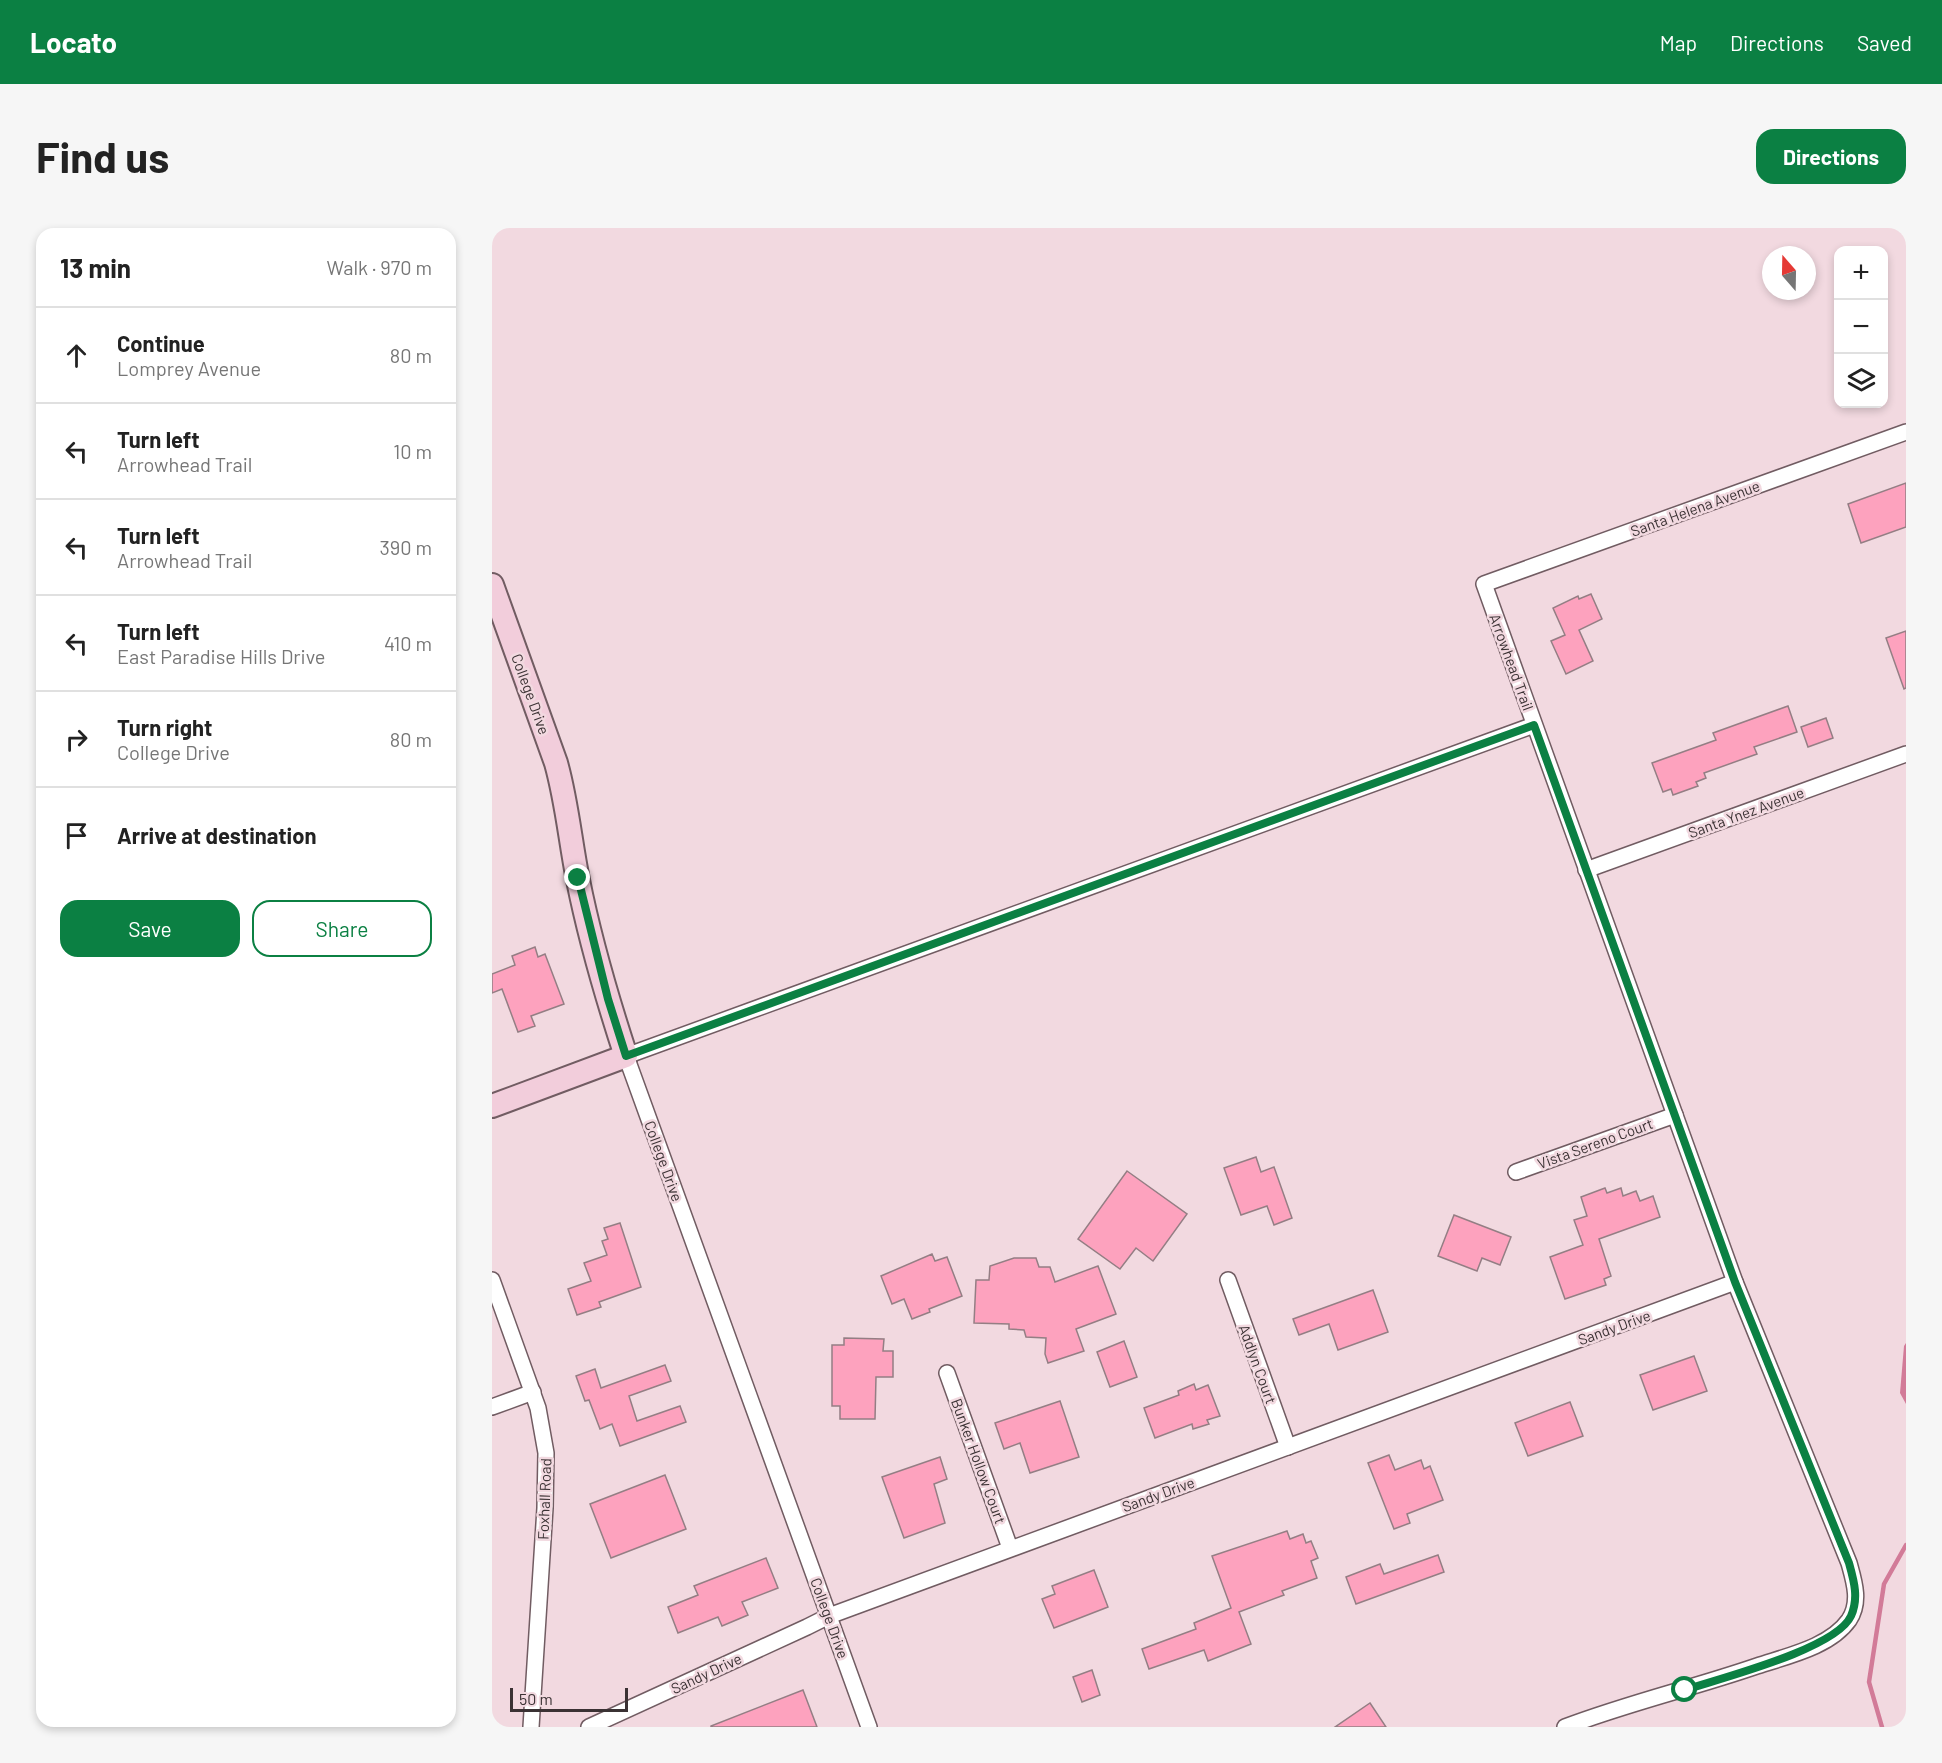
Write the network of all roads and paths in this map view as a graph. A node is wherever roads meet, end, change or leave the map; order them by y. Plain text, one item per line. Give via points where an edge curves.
1 (1906, 432) edge
2 (1484, 584) joint
3 (492, 585) edge
4 (496, 608) edge
5 (1534, 725) junction
6 (1906, 754) edge
7 (1586, 870) junction
8 (626, 1056) junction
9 (492, 1106) edge
10 (1675, 1115) junction
11 (1516, 1172) dead end
12 (492, 1280) edge
13 (1228, 1280) dead end
14 (1735, 1282) junction
15 (947, 1373) dead end
16 (533, 1392) junction
17 (492, 1407) edge
18 (1288, 1447) junction
19 (1010, 1548) junction
20 (829, 1616) junction
21 (531, 1727) edge
22 (589, 1727) edge
23 (869, 1727) edge
24 (1565, 1727) edge

1 - 2 street, Santa Helena Avenue
2 - 5 street, Arrowhead Trail
3 - 4 main road, College Drive
4 - 8 main road, College Drive via 561,781 583,905
5 - 7 street, Arrowhead Trail
5 - 8 street
6 - 7 street, Santa Ynez Avenue
7 - 10 street, Arrowhead Trail
8 - 9 main road
8 - 20 street, College Drive
10 - 11 street, Vista Sereno Court
10 - 14 street, Arrowhead Trail
12 - 16 street, Foxhall Road
13 - 18 street, Addlyn Court
14 - 18 street, Sandy Drive
14 - 24 street, Arrowhead Trail via 1849,1563 1856,1586 1850,1618 1839,1631 1814,1645
15 - 19 street, Bunker Hollow Court
16 - 17 street
16 - 21 street, Foxhall Road via 543,1427 546,1473
18 - 19 street, Sandy Drive
19 - 20 street, Sandy Drive
20 - 22 street, Sandy Drive
20 - 23 street, College Drive

